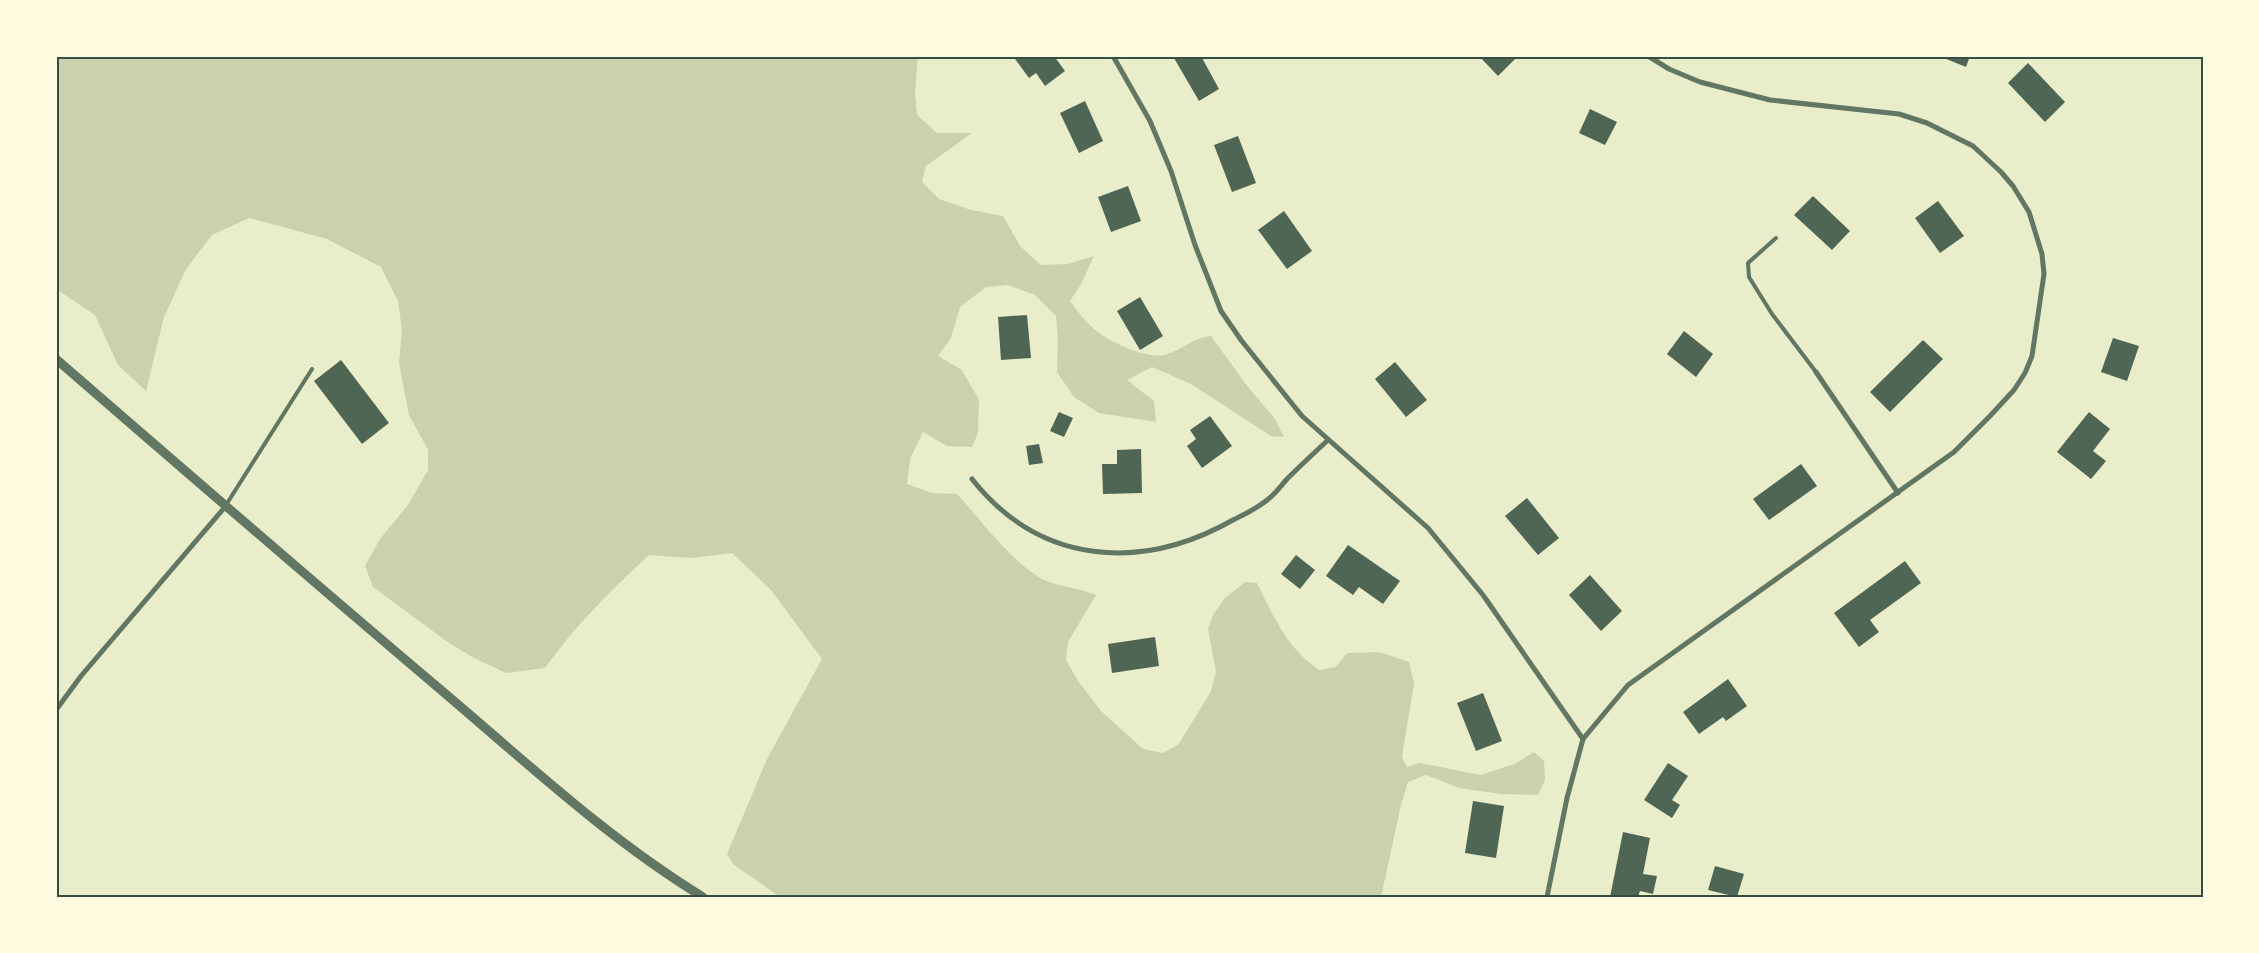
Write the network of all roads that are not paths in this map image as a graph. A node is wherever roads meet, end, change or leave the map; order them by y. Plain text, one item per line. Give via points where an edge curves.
1 (1113, 56) edge
2 (1648, 56) edge
3 (1776, 238) dead end
4 (56, 359) edge
5 (312, 369) dead end
6 (1816, 372) joint
7 (1328, 440) junction
8 (972, 479) dead end
9 (1898, 493) junction
10 (225, 507) junction
11 (56, 710) edge
12 (1583, 739) junction
13 (703, 897) edge
14 (1547, 897) edge

1 - 7 street via 1158,138 1221,311 1280,390
2 - 9 street via 1700,82 1770,100 1899,114 1927,123 1973,146 1990,159 2013,186 2029,212 2044,274 2032,356 2026,373 2008,397 1954,452
3 - 6 lane via 1748,263 1749,277 1772,314
4 - 10 street
5 - 10 lane
6 - 9 street
7 - 8 street via 1262,505 1225,525 1194,540 1110,554 1052,541 1029,530 988,500
7 - 12 street via 1428,528 1483,595
9 - 12 street via 1628,685
10 - 11 street via 81,676
10 - 13 street via 578,806
12 - 14 street

